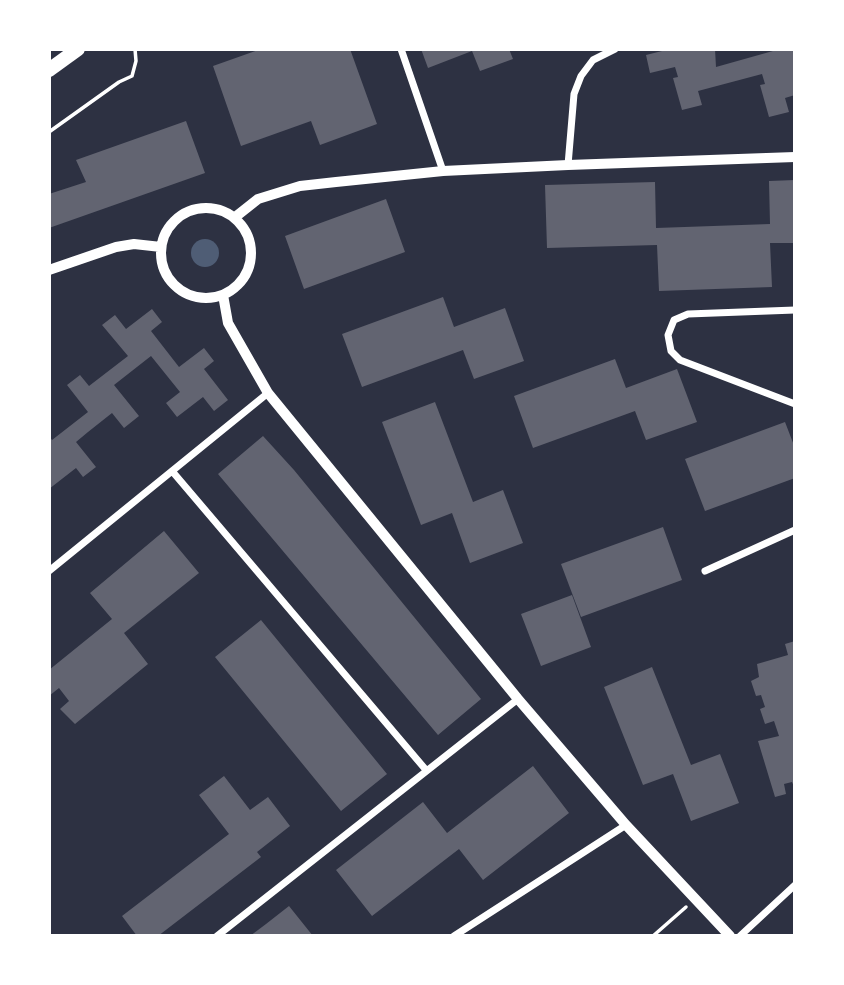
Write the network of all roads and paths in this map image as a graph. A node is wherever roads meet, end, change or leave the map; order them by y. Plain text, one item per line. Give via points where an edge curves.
1 (78, 49) edge
2 (135, 49) edge
3 (401, 49) edge
4 (615, 49) edge
5 (49, 70) edge
6 (49, 132) edge
7 (795, 157) edge
8 (568, 165) junction
9 (443, 171) junction
10 (234, 218) junction
11 (161, 247) junction
12 (49, 270) edge
13 (223, 295) junction
14 (795, 310) edge
15 (268, 393) junction
16 (795, 404) edge
17 (172, 471) junction
18 (795, 530) edge
19 (49, 571) edge
20 (705, 571) dead end
21 (517, 699) junction
22 (426, 770) junction
23 (626, 825) junction
24 (795, 885) edge
25 (696, 899) junction
26 (217, 936) edge
27 (454, 936) edge
28 (653, 936) edge
29 (730, 936) edge
30 (740, 936) edge

1 - 5 main road
2 - 6 path via 132,76
3 - 9 street
4 - 8 street via 593,60 577,85
7 - 8 street
8 - 9 street
9 - 10 street via 300,186 258,199
10 - 11 street via 222,211 195,209 172,223
10 - 13 street via 244,229 251,260 246,274
11 - 12 street via 116,247
11 - 13 street via 162,263 178,289 192,296
13 - 15 street via 228,323
14 - 16 street via 688,314 674,320 668,335 671,351 680,360
15 - 17 street
15 - 21 street
17 - 19 street
17 - 22 street
18 - 20 street
21 - 22 street
21 - 23 street
22 - 26 street
23 - 25 street
23 - 27 street
24 - 30 street
25 - 28 path
25 - 29 street

